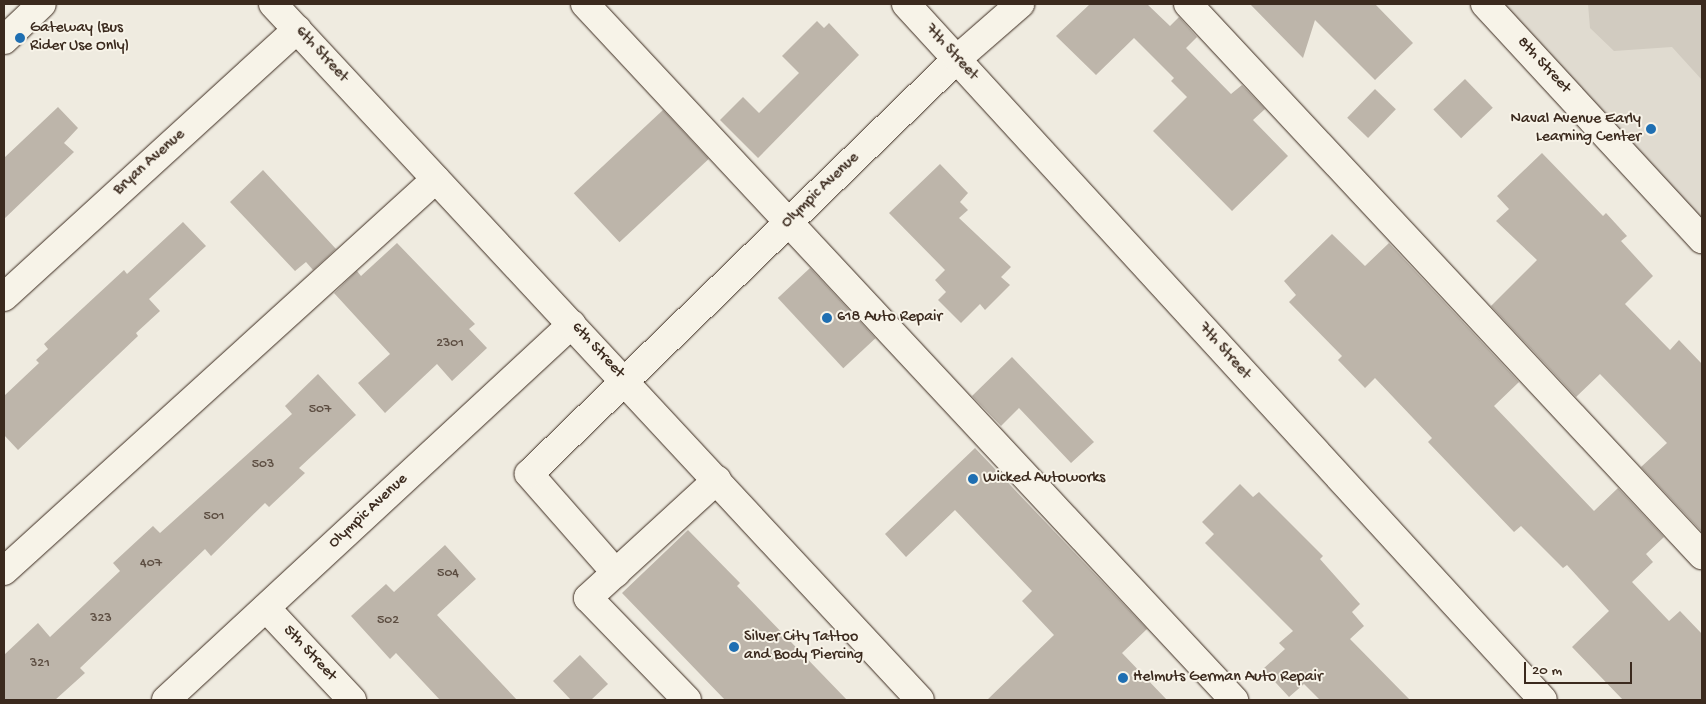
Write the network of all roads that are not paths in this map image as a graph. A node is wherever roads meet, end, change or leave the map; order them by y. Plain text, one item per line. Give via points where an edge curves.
1 (42, 4) edge
2 (273, 4) edge
3 (584, 4) edge
4 (906, 4) edge
5 (1020, 4) edge
6 (1188, 4) edge
7 (1485, 4) edge
8 (297, 29) junction
9 (4, 40) edge
10 (957, 59) junction
11 (436, 179) junction
12 (788, 224) junction
13 (1702, 239) edge
14 (4, 297) edge
15 (572, 324) junction
16 (626, 382) junction
17 (717, 480) junction
18 (1702, 555) edge
19 (4, 571) edge
20 (616, 573) junction
21 (266, 608) junction
22 (166, 700) edge
23 (352, 700) edge
24 (687, 700) edge
25 (920, 700) edge
26 (1234, 700) edge
27 (1542, 700) edge

1 - 9 street
2 - 8 street, 6th Street
3 - 12 street
4 - 10 street, 7th Street
5 - 10 street, Olympic Avenue
6 - 18 street
7 - 13 street, 8th Street
8 - 11 street, 6th Street
8 - 14 street, Bryan Avenue
10 - 12 street, Olympic Avenue
10 - 27 street, 7th Street
11 - 15 street, 6th Street
11 - 19 street
12 - 16 street, Olympic Avenue
12 - 26 street
15 - 16 street, 6th Street
15 - 21 street, Olympic Avenue
16 - 17 street, 6th Street
16 - 20 street, Olympic Avenue via 529,474
17 - 20 street
17 - 25 street, 6th Street
20 - 24 street via 588,598
21 - 22 street, Olympic Avenue
21 - 23 street, 5th Street

